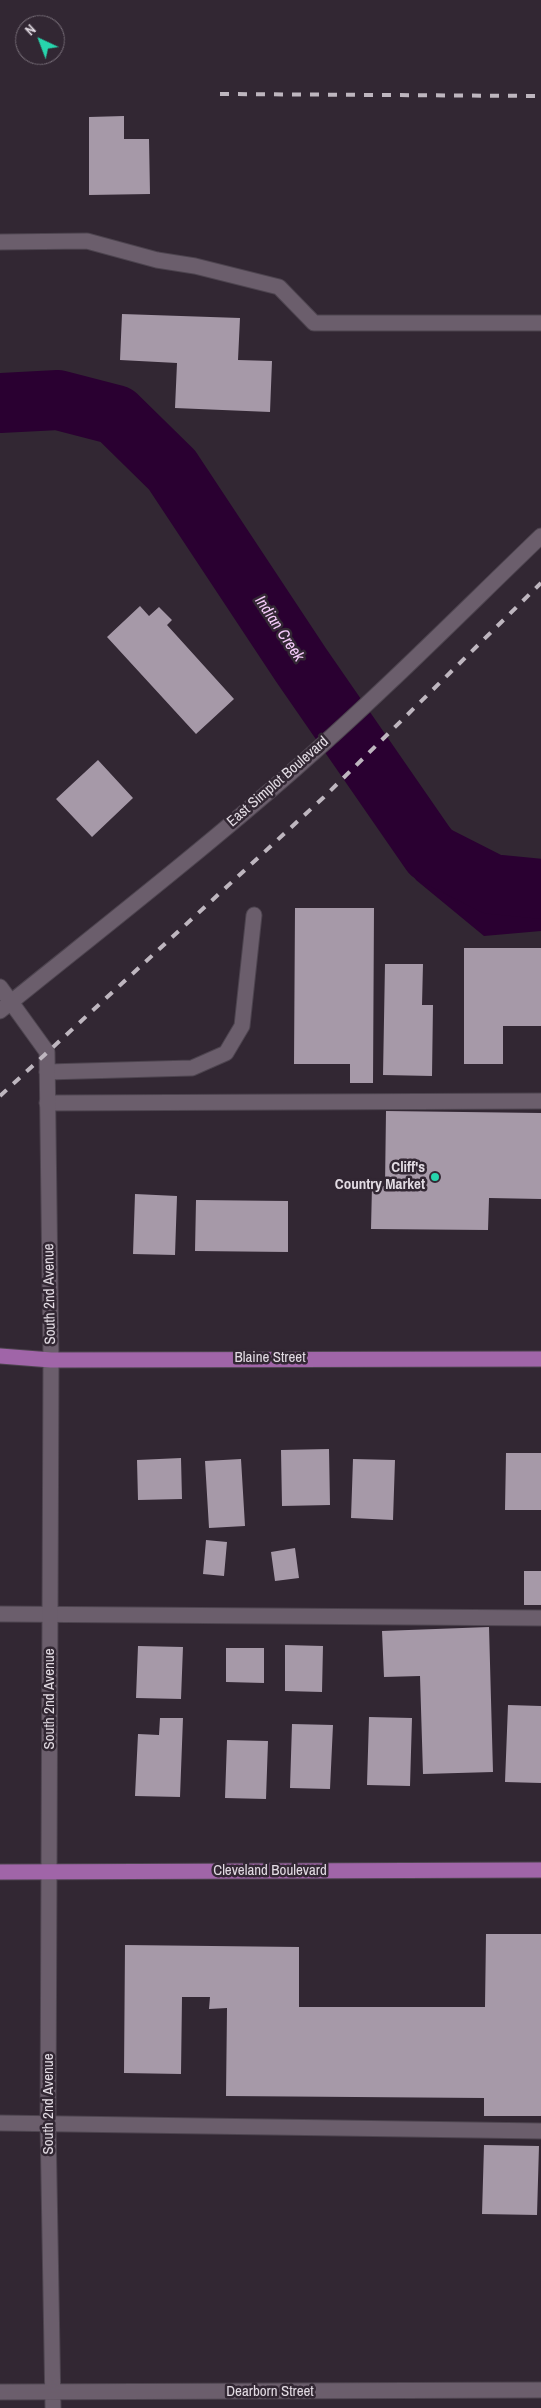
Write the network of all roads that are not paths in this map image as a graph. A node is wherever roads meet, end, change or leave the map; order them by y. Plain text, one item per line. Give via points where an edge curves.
1 (0, 242) edge
2 (541, 323) edge
3 (541, 536) edge
4 (254, 915) dead end
5 (0, 987) edge
6 (6, 1006) edge
7 (47, 1072) junction
8 (541, 1101) edge
9 (47, 1103) junction
10 (0, 1356) edge
11 (541, 1359) edge
12 (51, 1360) junction
13 (0, 1614) edge
14 (50, 1614) junction
15 (541, 1618) edge
16 (541, 1870) edge
17 (50, 1871) junction
18 (0, 1872) edge
19 (0, 2123) edge
20 (48, 2123) junction
21 (541, 2131) edge
22 (541, 2390) edge
23 (0, 2392) edge
24 (53, 2393) junction
25 (53, 2408) edge

1 - 2 street via 87,241 279,287 314,323
3 - 6 street, East Simplot Boulevard via 294,769 145,895
4 - 7 street via 242,1026 226,1053 192,1068
5 - 6 street, South 2nd Avenue
6 - 7 street, South 2nd Avenue via 46,1052
7 - 9 street, South 2nd Avenue
8 - 9 street
9 - 12 street, South 2nd Avenue
10 - 12 main road, Blaine Street
11 - 12 main road, Blaine Street
12 - 14 street, South 2nd Avenue
13 - 14 street
14 - 15 street
14 - 17 street, South 2nd Avenue
16 - 17 main road, Cleveland Boulevard
17 - 18 main road, Cleveland Boulevard
17 - 20 street, South 2nd Avenue
19 - 20 street
20 - 21 street
20 - 24 street, South 2nd Avenue
22 - 24 street, Dearborn Street
23 - 24 street, Dearborn Street
24 - 25 street, South 2nd Avenue

